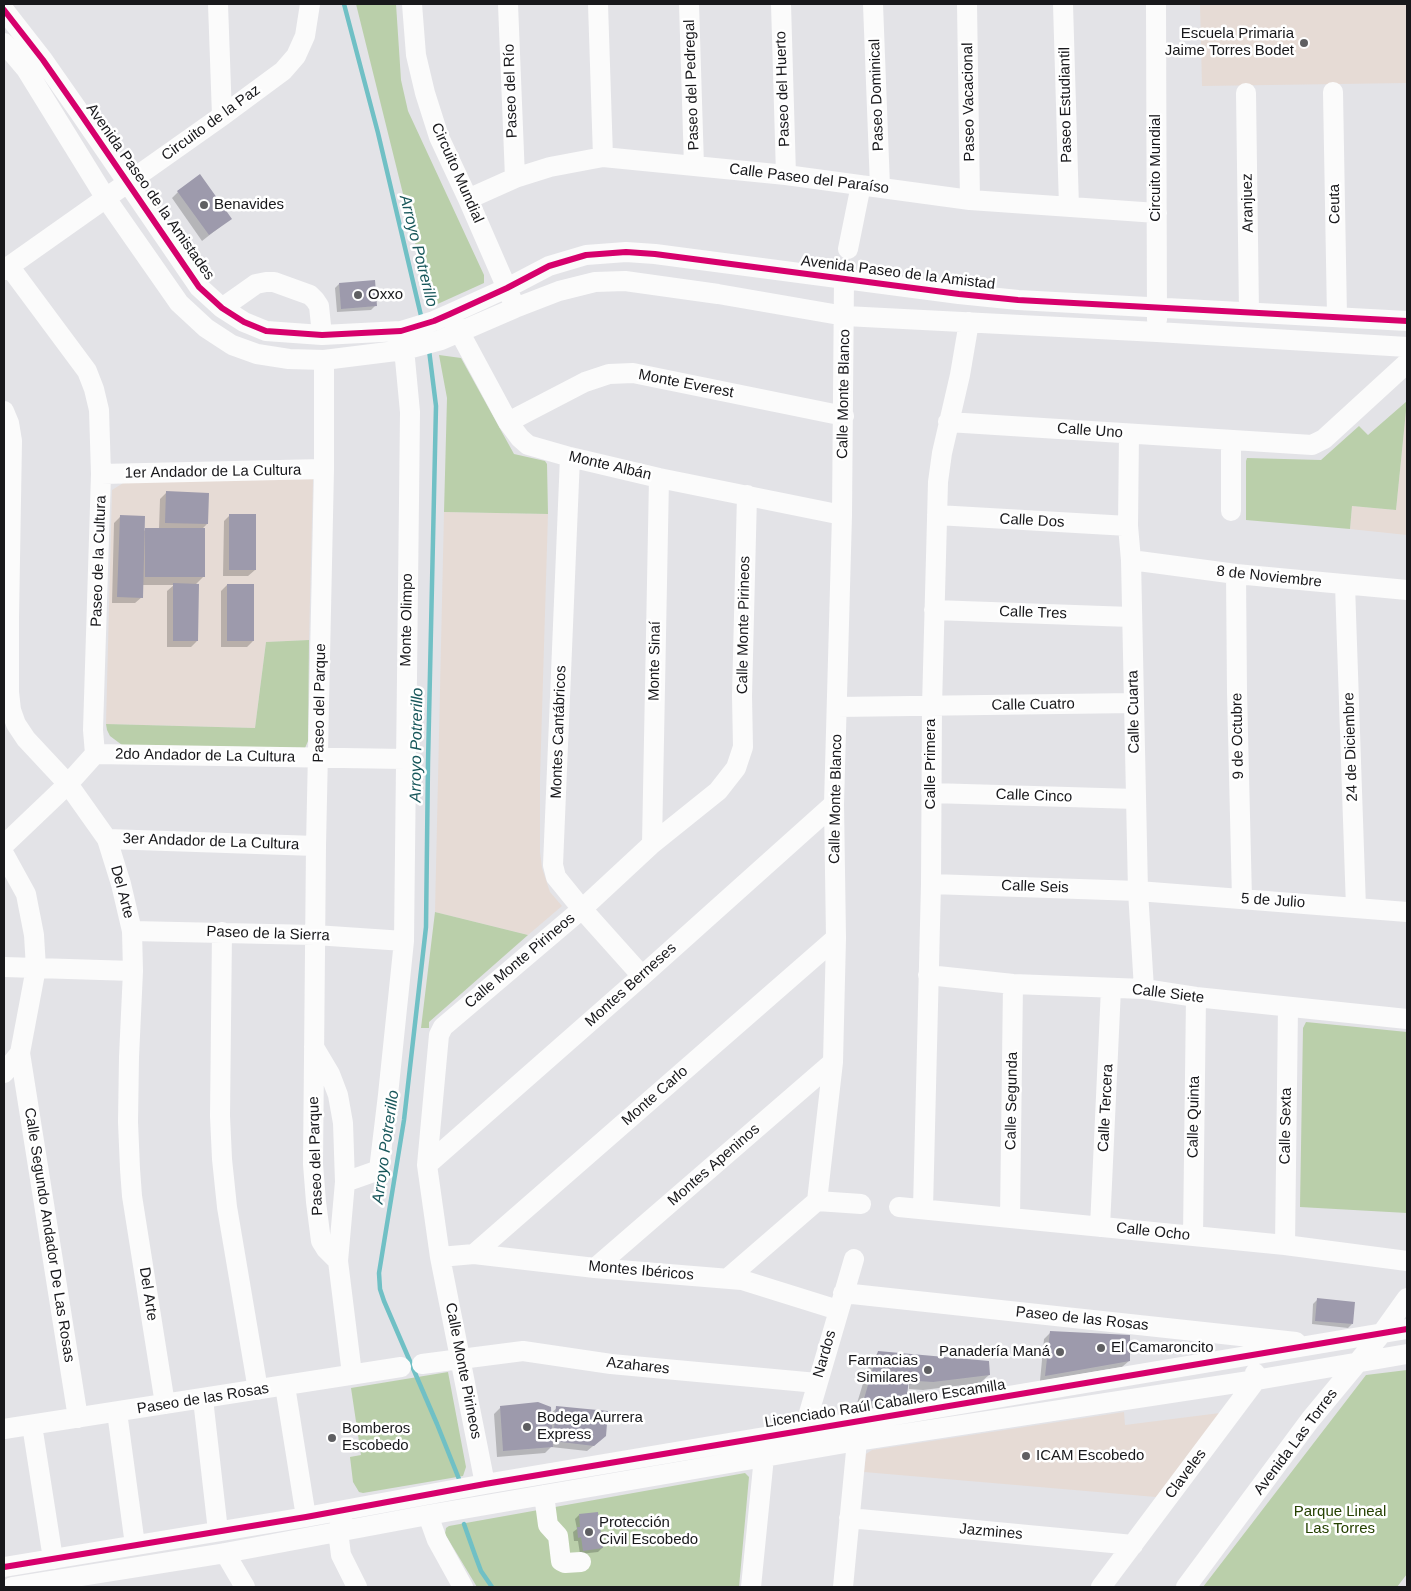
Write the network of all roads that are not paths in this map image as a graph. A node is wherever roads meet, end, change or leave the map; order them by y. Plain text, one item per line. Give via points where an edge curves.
1 (11, 4) edge
2 (218, 4) edge
3 (310, 4) edge
4 (412, 4) edge
5 (508, 4) edge
6 (598, 4) edge
7 (690, 4) edge
8 (781, 4) edge
9 (873, 4) edge
10 (967, 4) edge
11 (1063, 4) edge
12 (1156, 4) edge
13 (4, 10) edge
14 (4, 43) edge
15 (1334, 92) dead end
16 (1246, 93) dead end
17 (222, 116) junction
18 (602, 157) junction
19 (694, 166) junction
20 (786, 175) junction
21 (515, 178) junction
22 (128, 182) junction
23 (870, 186) junction
24 (106, 197) junction
25 (468, 199) junction
26 (970, 200) junction
27 (1068, 207) junction
28 (1157, 213) junction
29 (848, 249) dead end
30 (6, 268) edge
31 (844, 278) junction
32 (507, 288) junction
33 (1158, 306) junction
34 (222, 308) junction
35 (515, 308) junction
36 (1249, 312) junction
37 (845, 316) junction
38 (1337, 317) junction
39 (969, 322) junction
40 (1407, 322) edge
41 (446, 327) junction
42 (1157, 332) junction
43 (322, 335) junction
44 (410, 339) junction
45 (1407, 347) edge
46 (324, 360) junction
47 (1407, 363) edge
48 (4, 411) edge
49 (844, 416) junction
50 (508, 422) junction
51 (948, 422) junction
52 (1129, 434) junction
53 (1231, 440) junction
54 (570, 457) junction
55 (324, 470) junction
56 (101, 474) junction
57 (659, 478) junction
58 (747, 495) junction
59 (1231, 511) dead end
60 (842, 515) junction
61 (937, 515) junction
62 (1128, 526) junction
63 (1131, 560) junction
64 (1236, 574) junction
65 (1345, 586) junction
66 (1407, 590) edge
67 (934, 610) junction
68 (1132, 617) junction
69 (1134, 703) junction
70 (932, 706) junction
71 (838, 707) junction
72 (95, 754) junction
73 (319, 758) junction
74 (404, 759) junction
75 (68, 784) junction
76 (931, 793) junction
77 (1136, 799) junction
78 (834, 804) junction
79 (107, 839) junction
80 (652, 844) junction
81 (4, 845) edge
82 (316, 846) junction
83 (4, 854) edge
84 (931, 884) junction
85 (1138, 891) junction
86 (1242, 899) junction
87 (1356, 908) junction
88 (582, 909) junction
89 (1407, 912) edge
90 (132, 931) junction
91 (222, 932) junction
92 (315, 935) junction
93 (836, 938) junction
94 (404, 941) junction
95 (4, 967) edge
96 (36, 968) junction
97 (133, 971) junction
98 (928, 975) junction
99 (642, 976) junction
100 (1013, 984) junction
101 (1111, 988) junction
102 (1144, 989) junction
103 (1196, 997) junction
104 (1288, 1007) junction
105 (1407, 1019) edge
106 (314, 1046) junction
107 (20, 1053) junction
108 (833, 1062) junction
109 (4, 1073) edge
110 (427, 1165) junction
111 (345, 1182) junction
112 (816, 1201) junction
113 (862, 1204) dead end
114 (898, 1207) dead end
115 (923, 1209) junction
116 (1010, 1218) junction
117 (1100, 1226) junction
118 (1193, 1236) junction
119 (1285, 1245) junction
120 (474, 1254) junction
121 (440, 1257) junction
122 (854, 1259) dead end
123 (338, 1260) junction
124 (1407, 1261) edge
125 (595, 1268) junction
126 (728, 1278) junction
127 (1407, 1298) edge
128 (841, 1301) junction
129 (1407, 1329) edge
130 (1382, 1333) junction
131 (1320, 1345) junction
132 (1407, 1354) edge
133 (1253, 1356) junction
134 (460, 1359) junction
135 (1360, 1361) junction
136 (422, 1364) dead end
137 (401, 1367) dead end
138 (352, 1374) junction
139 (1256, 1380) junction
140 (817, 1383) junction
141 (285, 1386) junction
142 (258, 1390) junction
143 (203, 1399) junction
144 (165, 1404) junction
145 (117, 1412) junction
146 (78, 1418) junction
147 (32, 1425) junction
148 (4, 1429) edge
149 (804, 1430) junction
150 (857, 1441) junction
151 (807, 1450) junction
152 (764, 1458) junction
153 (550, 1473) junction
154 (485, 1484) junction
155 (548, 1495) junction
156 (344, 1510) junction
157 (428, 1515) junction
158 (306, 1516) junction
159 (849, 1518) junction
160 (218, 1531) junction
161 (338, 1531) junction
162 (135, 1545) junction
163 (1133, 1545) junction
164 (225, 1552) junction
165 (52, 1559) junction
166 (581, 1562) dead end
167 (4, 1567) edge
168 (12, 1587) edge
169 (245, 1587) edge
170 (357, 1587) edge
171 (463, 1587) edge
172 (751, 1587) edge
173 (843, 1587) edge
174 (1101, 1587) edge
175 (1186, 1587) edge

1 - 13 street
2 - 17 street
3 - 17 street, Circuito de la Paz via 305,36 296,56 283,71
4 - 25 street, Circuito Mundial via 416,55 425,93 439,137
5 - 21 street, Paseo del Río
6 - 18 street
7 - 19 street, Paseo del Pedregal
8 - 20 street, Paseo del Huerto
9 - 23 street, Paseo Dominical
10 - 26 street, Paseo Vacacional
11 - 27 street, Paseo Estudiantil
12 - 28 street, Circuito Mundial
13 - 22 street, Avenida Paseo de la Amistades
14 - 24 street via 26,69
15 - 38 street, Ceuta
16 - 36 street, Aranjuez
17 - 22 street, Circuito de la Paz
18 - 19 street, Calle Paseo del Paraíso
18 - 21 street, Calle Paseo del Paraíso
19 - 20 street, Calle Paseo del Paraíso
20 - 23 street, Calle Paseo del Paraíso
21 - 25 street, Calle Paseo del Paraíso
22 - 24 street, Circuito de la Paz
22 - 34 street, Avenida Paseo de la Amistades via 199,287
23 - 26 street, Calle Paseo del Paraíso
23 - 29 street, Paseo Dominical
24 - 30 street, Circuito de la Paz
24 - 46 street via 179,302 206,328 232,345 257,354
25 - 32 street, Circuito Mundial
26 - 27 street, Calle Paseo del Paraíso
27 - 28 street, Calle Paseo del Paraíso
28 - 33 street, Circuito Mundial
30 - 56 street, Paseo de la Cultura via 87,371 98,410
31 - 32 street, Avenida Paseo de la Amistad via 626,252 586,255 549,266
31 - 33 street, Avenida Paseo de la Amistad via 1018,300
31 - 37 street, Calle Monte Blanco
32 - 35 street, Circuito Mundial
32 - 41 street, Avenida Paseo de la Amistad
33 - 36 street, Avenida Paseo de la Amistad
33 - 42 street, Circuito Mundial
34 - 43 street, Avenida Paseo de la Amistades via 266,331
34 - 43 street via 256,284 274,282 315,300 319,306
35 - 37 street, Avenida Paseo de la Amistad via 596,282 625,281
35 - 41 street, Avenida Paseo de la Amistad
36 - 38 street, Avenida Paseo de la Amistad
37 - 39 street, Avenida Paseo de la Amistad
37 - 49 street, Calle Monte Blanco
38 - 40 street, Avenida Paseo de la Amistad
39 - 42 street, Avenida Paseo de la Amistad
39 - 51 street, Calle Primera
41 - 44 street, Avenida Paseo de la Amistad
41 - 50 street, Monte Albán
42 - 45 street, Avenida Paseo de la Amistad
43 - 44 street, Avenida Paseo de la Amistades
44 - 46 street
44 - 74 street, Monte Olimpo
46 - 55 street, Paseo del Parque
47 - 53 street, Calle Uno via 1318,443
48 - 75 street, Del Arte via 12,441 11,710 26,739
49 - 50 street, Monte Everest via 633,373 609,374 586,382
49 - 60 street, Calle Monte Blanco
50 - 54 street, Monte Albán via 528,445
51 - 52 street, Calle Uno
51 - 61 street, Calle Primera
52 - 53 street, Calle Uno
52 - 62 street, Calle Cuarta
53 - 59 street
54 - 57 street, Monte Albán
54 - 88 street, Montes Cantábricos via 553,865 556,876
55 - 56 street, 1er Andador de La Cultura
55 - 73 street, Paseo del Parque
56 - 72 street, Paseo de la Cultura via 93,730
57 - 58 street, Monte Albán
57 - 80 street, Monte Sinaí
58 - 60 street, Monte Albán
58 - 80 street, Calle Monte Pirineos via 742,748 736,768 727,782
60 - 71 street, Calle Monte Blanco
61 - 62 street, Calle Dos
61 - 67 street, Calle Primera
62 - 63 street, Calle Cuarta
63 - 64 street, 8 de Noviembre
63 - 68 street, Calle Cuarta
64 - 65 street, 8 de Noviembre
64 - 86 street, 9 de Octubre
65 - 66 street, 8 de Noviembre
65 - 87 street, 24 de Diciembre
67 - 68 street, Calle Tres
67 - 70 street, Calle Primera
68 - 69 street, Calle Cuarta
69 - 70 street, Calle Cuatro
69 - 77 street, Calle Cuarta
70 - 71 street, Calle Cuatro
70 - 76 street, Calle Primera
71 - 78 street, Calle Monte Blanco
72 - 73 street, 2do Andador de La Cultura
72 - 75 street
73 - 74 street, 2do Andador de La Cultura
73 - 82 street, Paseo del Parque
74 - 94 street, Monte Olimpo
75 - 79 street, Del Arte
75 - 81 street
76 - 77 street, Calle Cinco
76 - 84 street, Calle Primera
77 - 85 street, Calle Cuarta
78 - 93 street, Calle Monte Blanco
78 - 99 street, Montes Berneses
79 - 82 street, 3er Andador de La Cultura
79 - 90 street, Del Arte
80 - 88 street, Calle Monte Pirineos
82 - 92 street, Paseo del Parque
83 - 96 street via 26,894
84 - 85 street, Calle Seis
84 - 98 street, Calle Primera
85 - 86 street, 5 de Julio
85 - 102 street, Calle Cuarta
86 - 87 street, 5 de Julio
87 - 89 street, 5 de Julio
88 - 99 street, Montes Cantábricos
88 - 110 street, Calle Monte Pirineos via 440,1031
90 - 91 street, Paseo de la Sierra
90 - 97 street, Del Arte
91 - 92 street, Paseo de la Sierra
91 - 142 street via 222,1159
92 - 94 street, Paseo de la Sierra
92 - 106 street, Paseo del Parque
93 - 108 street, Calle Monte Blanco
93 - 120 street, Monte Carlo
94 - 111 street, Monte Olimpo via 379,1170
95 - 96 street
96 - 97 street
96 - 107 street
97 - 144 street, Del Arte via 128,1122 130,1169
98 - 100 street, Calle Siete
98 - 115 street, Calle Primera
99 - 110 street, Montes Berneses
100 - 101 street, Calle Siete
100 - 116 street, Calle Segunda
101 - 102 street, Calle Siete
101 - 117 street, Calle Tercera
102 - 103 street, Calle Siete
103 - 104 street, Calle Siete
103 - 118 street, Calle Quinta
104 - 105 street, Calle Siete
104 - 119 street, Calle Sexta
106 - 111 street, Paseo del Parque via 338,1095
106 - 123 street, Paseo del Parque via 313,1164 316,1202 323,1245
107 - 109 street
107 - 146 street, Calle Segundo Andador De Las Rosas
108 - 112 street, Calle Monte Blanco
108 - 125 street, Montes Apeninos
110 - 121 street, Calle Monte Pirineos
111 - 123 street, Paseo del Parque
112 - 113 street
112 - 126 street
114 - 115 street, Calle Ocho
115 - 116 street, Calle Ocho
116 - 117 street, Calle Ocho
117 - 118 street, Calle Ocho
118 - 119 street, Calle Ocho
119 - 124 street, Calle Ocho
120 - 121 street, Montes Ibéricos
120 - 125 street, Montes Ibéricos
121 - 134 street, Calle Monte Pirineos
122 - 128 street, Nardos
123 - 138 street, Paseo del Parque
125 - 126 street, Montes Ibéricos
126 - 128 street, Montes Ibéricos
127 - 130 street, Avenida Las Torres
128 - 131 street, Paseo de las Rosas
128 - 140 street, Nardos
129 - 130 street, Licenciado Raúl Caballero Escamilla
130 - 131 street, Licenciado Raúl Caballero Escamilla
130 - 135 street, Avenida Las Torres
131 - 133 street, Licenciado Raúl Caballero Escamilla
132 - 135 street
133 - 139 street
133 - 149 street, Licenciado Raúl Caballero Escamilla
134 - 136 street, Azahares
134 - 140 street, Azahares via 523,1350 611,1364
134 - 154 street, Calle Monte Pirineos
135 - 139 street
135 - 175 street, Avenida Las Torres via 1310,1420
137 - 138 street, Paseo de las Rosas
138 - 141 street, Paseo de las Rosas
139 - 150 street
139 - 163 street, Claveles
140 - 149 street, Nardos
141 - 142 street, Paseo de las Rosas
141 - 158 street
142 - 143 street, Paseo de las Rosas
143 - 144 street, Paseo de las Rosas
143 - 160 street
144 - 145 street, Paseo de las Rosas
145 - 146 street, Paseo de las Rosas
145 - 162 street
146 - 147 street, Paseo de las Rosas
147 - 148 street, Paseo de las Rosas
147 - 165 street
149 - 151 street, Nardos
149 - 153 street, Licenciado Raúl Caballero Escamilla
150 - 151 street
150 - 159 street
151 - 152 street
152 - 155 street
152 - 172 street
153 - 154 street, Licenciado Raúl Caballero Escamilla
153 - 155 street
154 - 156 street, Licenciado Raúl Caballero Escamilla
155 - 157 street
155 - 166 street via 548,1525 558,1536 561,1561
156 - 158 street, Licenciado Raúl Caballero Escamilla
156 - 161 street
157 - 161 street
157 - 171 street via 437,1540
158 - 160 street, Licenciado Raúl Caballero Escamilla
159 - 163 street, Jazmines
159 - 173 street
160 - 162 street, Licenciado Raúl Caballero Escamilla
161 - 164 street
161 - 170 street via 341,1555
162 - 165 street, Licenciado Raúl Caballero Escamilla
163 - 174 street, Claveles
164 - 168 street
164 - 169 street
165 - 167 street, Licenciado Raúl Caballero Escamilla

